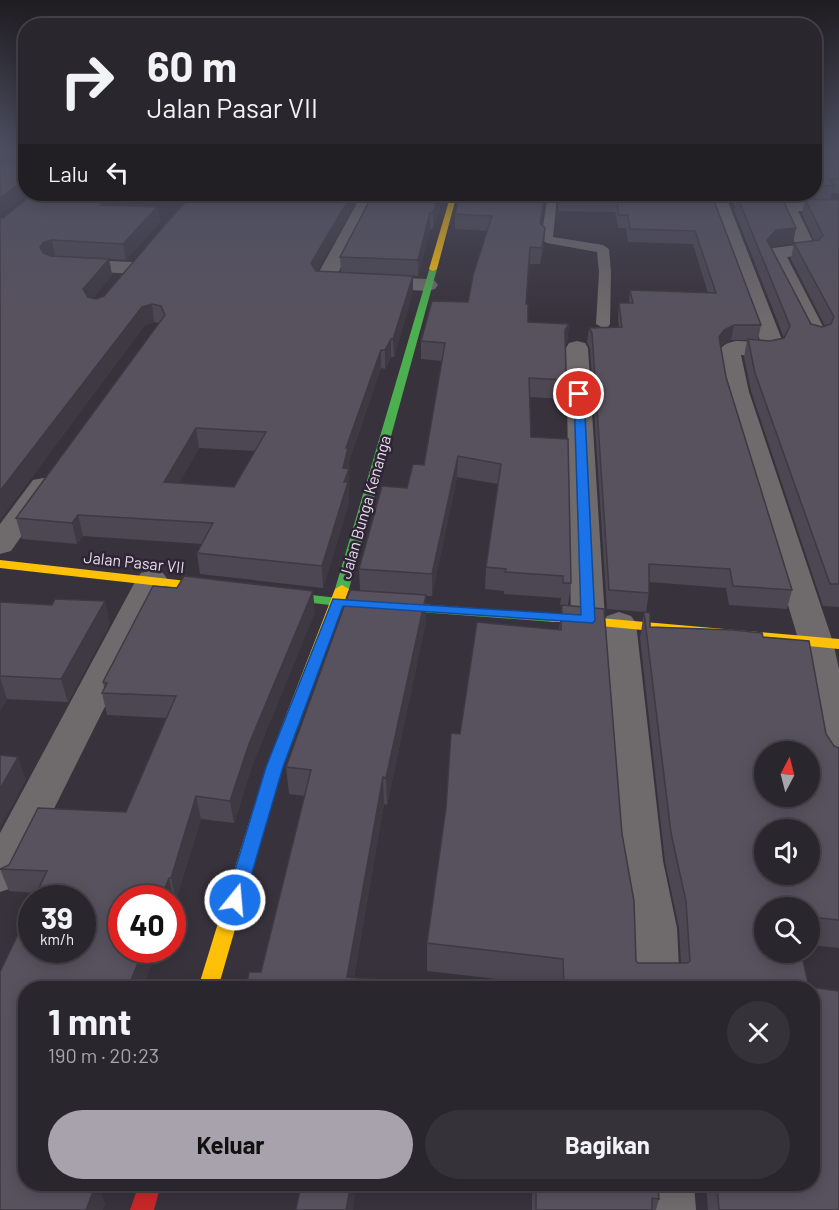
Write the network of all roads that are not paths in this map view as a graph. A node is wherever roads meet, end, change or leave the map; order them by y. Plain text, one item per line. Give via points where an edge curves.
1 (364, 206) edge
2 (450, 206) edge
3 (551, 206) edge
4 (717, 206) edge
5 (786, 206) edge
6 (145, 252) edge
7 (55, 264) edge
8 (132, 268) junction
9 (119, 284) edge
10 (428, 285) junction
11 (603, 324) dead end
12 (817, 336) edge
13 (578, 348) dead end
14 (54, 471) edge
15 (0, 545) edge
16 (0, 564) edge
17 (152, 580) junction
18 (338, 602) junction
19 (603, 622) junction
20 (827, 643) edge
21 (839, 761) edge
22 (0, 874) edge
23 (210, 981) edge
24 (656, 981) edge
25 (148, 1191) edge
26 (666, 1191) edge
27 (142, 1210) edge
28 (667, 1210) edge

1 - 10 street via 321,289
2 - 10 street, Jalan Bunga Kenanga
3 - 11 lane via 547,238 603,249
4 - 20 street via 773,348 729,349 737,392
5 - 12 street via 808,250 776,255
6 - 8 street
7 - 8 street
8 - 9 street
10 - 18 street, Jalan Bunga Kenanga
13 - 19 street
14 - 15 street
16 - 17 street, Jalan Pasar VII
17 - 18 street, Jalan Pasar VII
17 - 22 street
18 - 19 street, Jalan Pasar VII
18 - 23 street, Jalan Bunga Kenanga via 274,767
19 - 20 street, Jalan Pasar VII
19 - 24 street via 654,928
20 - 21 street
25 - 27 street
26 - 28 street

